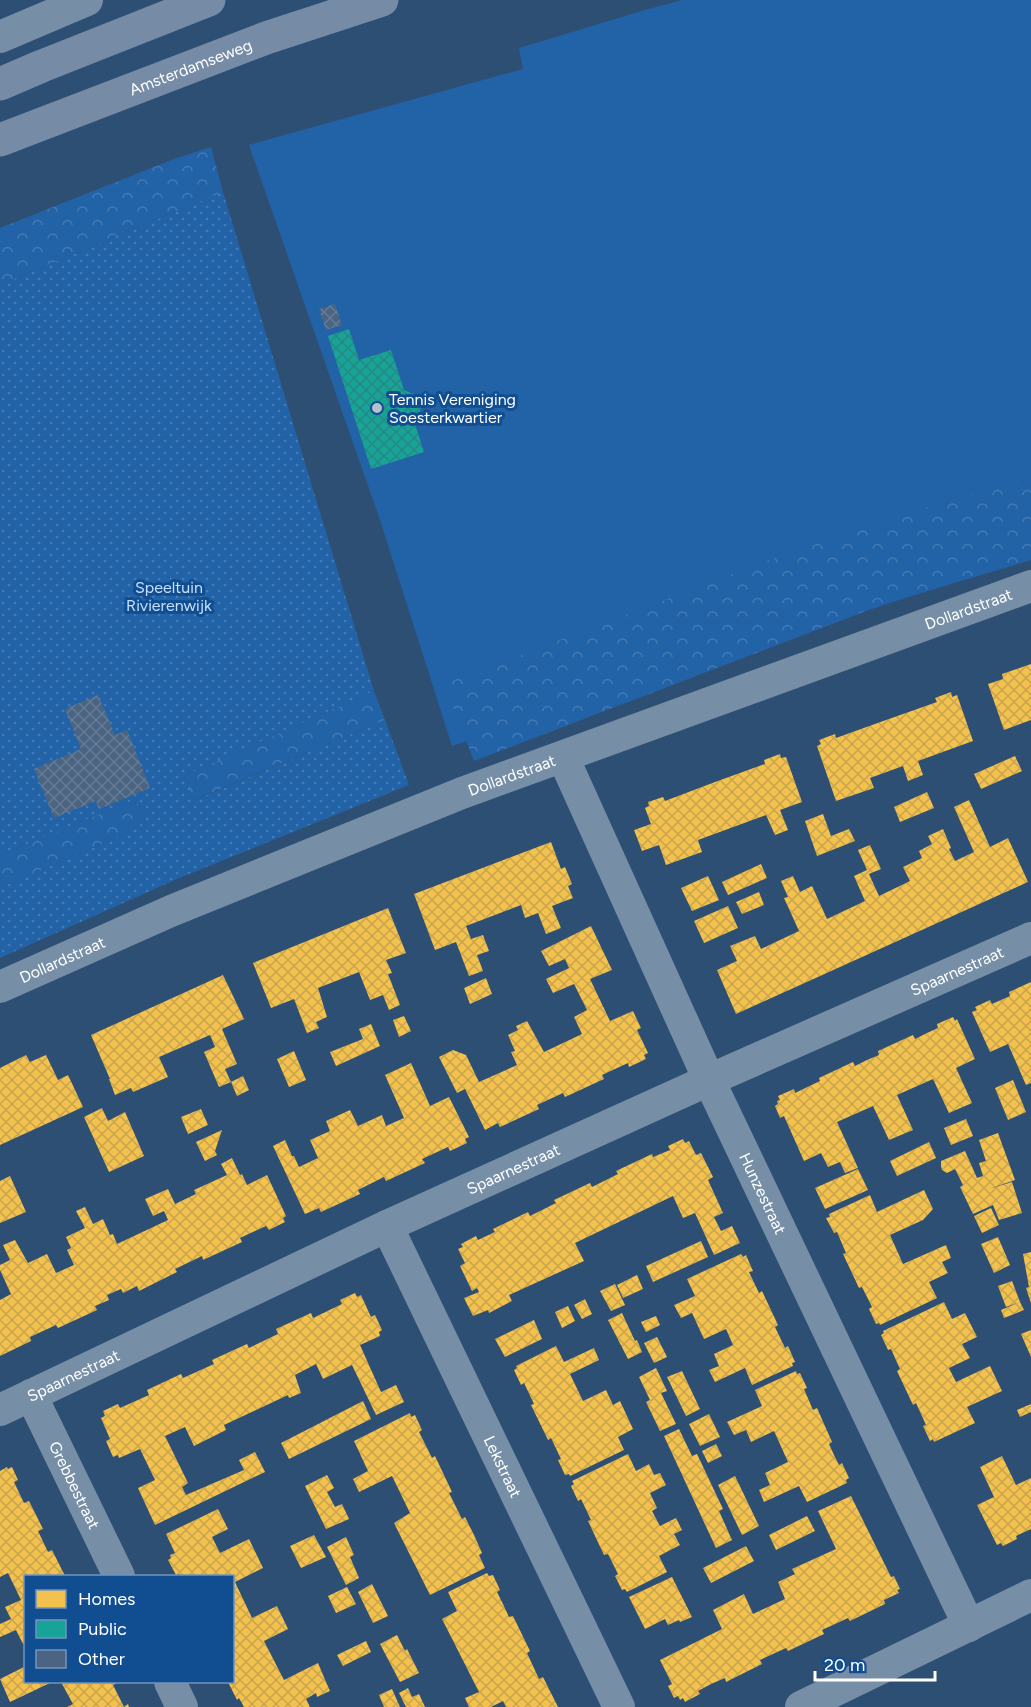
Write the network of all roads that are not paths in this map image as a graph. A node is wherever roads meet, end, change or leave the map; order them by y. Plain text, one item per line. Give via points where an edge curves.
1 (87, 0) edge
2 (209, 0) edge
3 (382, 0) edge
4 (0, 37) edge
5 (0, 84) edge
6 (0, 140) edge
7 (1031, 586) edge
8 (563, 757) junction
9 (1031, 938) edge
10 (0, 987) edge
11 (709, 1080) junction
12 (387, 1226) junction
13 (31, 1395) junction
14 (0, 1410) edge
15 (119, 1575) edge
16 (1031, 1595) edge
17 (969, 1626) junction
18 (170, 1683) edge
19 (182, 1707) edge
20 (619, 1707) edge
21 (801, 1707) edge

1 - 4 street
2 - 5 main road
3 - 6 main road, Amsterdamseweg via 266,38
7 - 8 street, Dollardstraat
8 - 10 street, Dollardstraat via 462,793 171,911
8 - 11 street, Hunzestraat
9 - 11 street, Spaarnestraat
11 - 12 street, Spaarnestraat
11 - 17 street, Hunzestraat
12 - 13 street, Spaarnestraat
12 - 20 street, Lekstraat
13 - 14 street, Spaarnestraat
13 - 15 street, Grebbestraat
16 - 17 street
17 - 21 street
18 - 19 street

